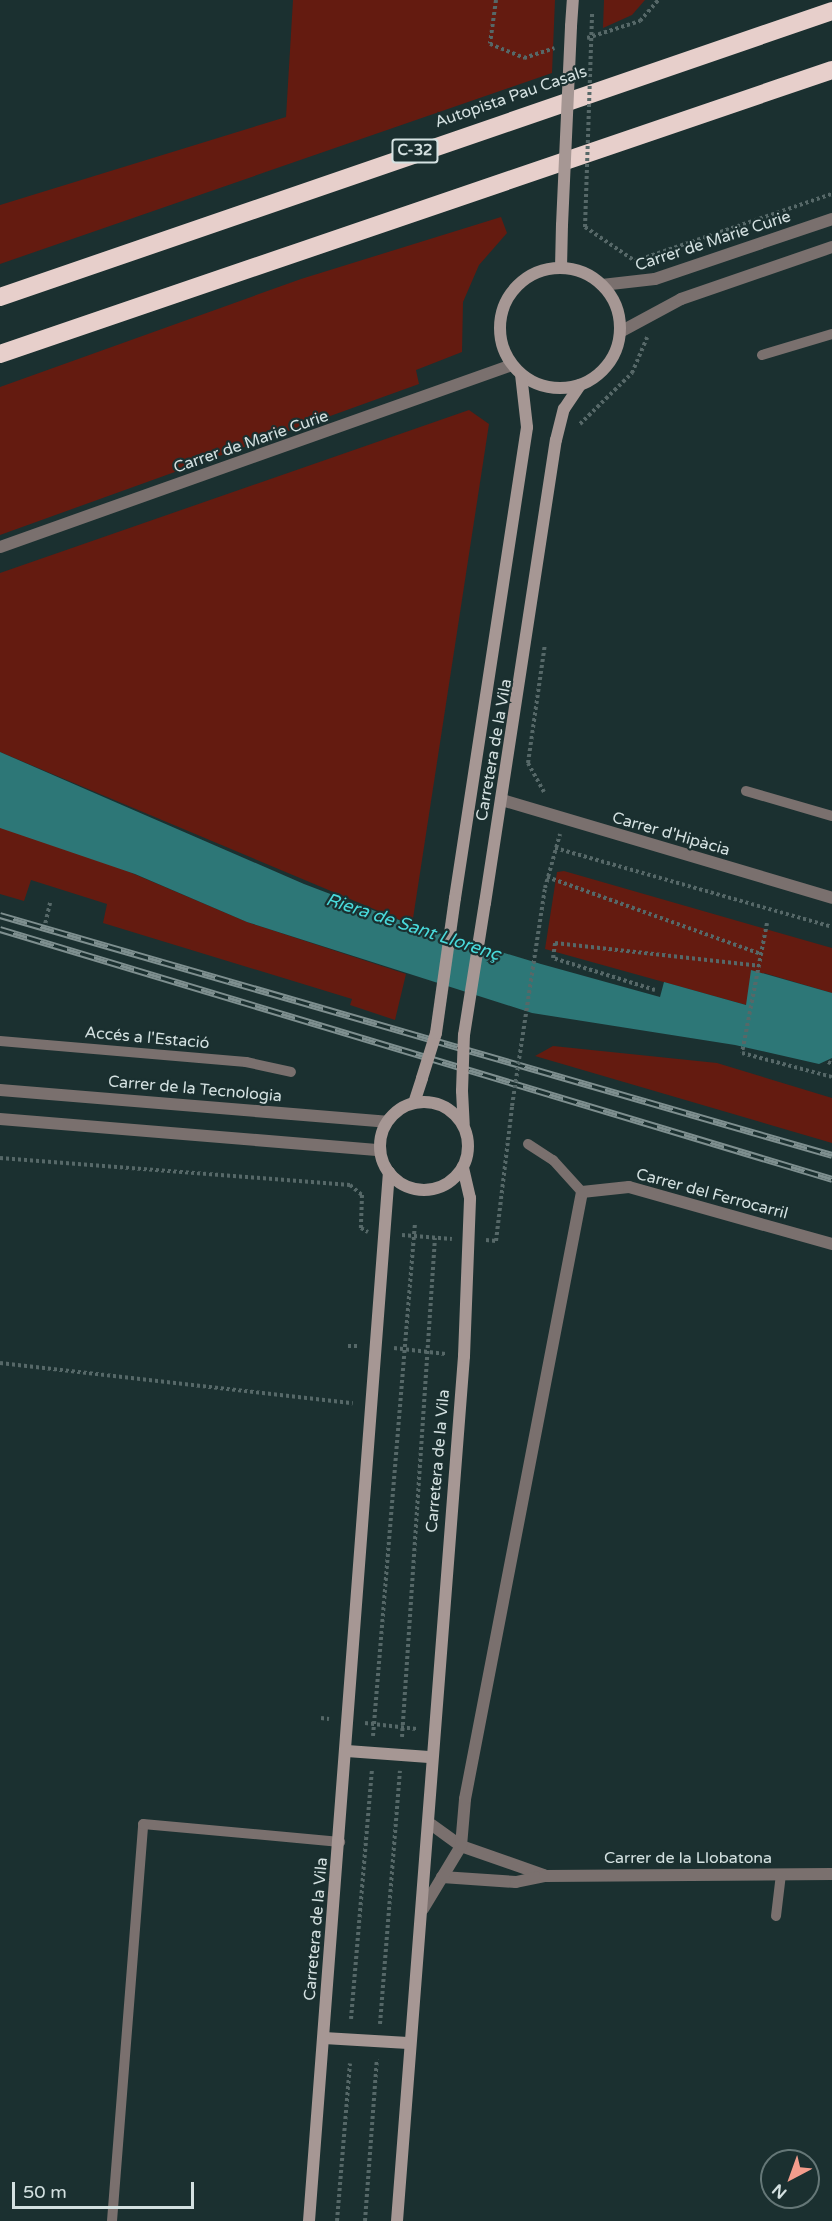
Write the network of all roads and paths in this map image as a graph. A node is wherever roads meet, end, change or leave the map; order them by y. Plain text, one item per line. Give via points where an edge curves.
1 (573, 0) edge
2 (592, 11) dead end
3 (832, 11) edge
4 (832, 70) edge
5 (832, 75) edge
6 (791, 83) junction
7 (832, 194) edge
8 (832, 219) edge
9 (832, 247) edge
10 (561, 267) junction
11 (602, 285) junction
12 (0, 297) edge
13 (620, 332) junction
14 (649, 333) dead end
15 (832, 334) edge
16 (0, 354) edge
17 (762, 355) dead end
18 (516, 370) junction
19 (580, 385) junction
20 (578, 435) dead end
21 (0, 546) edge
22 (548, 631) dead end
23 (746, 791) dead end
24 (548, 795) dead end
25 (502, 800) junction
26 (832, 816) edge
27 (565, 820) junction
28 (555, 848) junction
29 (547, 877) junction
30 (832, 898) edge
31 (50, 903) dead end
32 (767, 923) dead end
33 (832, 927) edge
34 (44, 929) dead end
35 (761, 954) junction
36 (759, 966) junction
37 (655, 990) dead end
38 (0, 1041) edge
39 (291, 1072) dead end
40 (832, 1077) edge
41 (0, 1090) edge
42 (414, 1103) junction
43 (0, 1119) edge
44 (387, 1122) junction
45 (464, 1125) junction
46 (528, 1144) dead end
47 (380, 1150) junction
48 (0, 1158) edge
49 (463, 1167) junction
50 (388, 1172) junction
51 (582, 1192) junction
52 (415, 1223) dead end
53 (366, 1232) dead end
54 (392, 1234) dead end
55 (415, 1236) junction
56 (435, 1238) junction
57 (455, 1239) dead end
58 (479, 1240) dead end
59 (832, 1244) edge
60 (348, 1346) dead end
61 (359, 1347) dead end
62 (388, 1348) dead end
63 (405, 1349) junction
64 (431, 1352) junction
65 (450, 1354) dead end
66 (0, 1363) edge
67 (369, 1405) junction
68 (321, 1718) dead end
69 (329, 1719) dead end
70 (361, 1722) dead end
71 (374, 1726) junction
72 (403, 1726) junction
73 (417, 1729) dead end
74 (373, 1736) dead end
75 (347, 1751) junction
76 (401, 1755) junction
77 (429, 1758) junction
78 (372, 1771) dead end
79 (432, 1826) junction
80 (340, 1842) junction
81 (462, 1846) junction
82 (781, 1874) junction
83 (832, 1874) edge
84 (545, 1876) junction
85 (442, 1877) junction
86 (423, 1909) junction
87 (776, 1916) dead end
88 (351, 2019) dead end
89 (324, 2038) junction
90 (379, 2042) junction
91 (408, 2043) junction
92 (350, 2064) dead end
93 (112, 2221) edge
94 (309, 2221) edge
95 (336, 2221) edge
96 (365, 2221) edge
97 (397, 2221) edge

1 - 10 street, bridge
2 - 7 path, bridge via 585,227 635,261
3 - 12 highway, Autopista Pau Casals / C-32
4 - 6 highway
5 - 6 highway
6 - 16 highway
8 - 11 street, Carrer de Marie Curie via 655,279
9 - 13 street via 681,299
10 - 11 street
10 - 18 street via 532,274 506,301 500,338
11 - 13 street via 619,315
13 - 19 street via 604,370
14 - 20 path via 632,373 588,413
15 - 17 lane
18 - 19 street via 555,388
18 - 21 street, Carrer de Marie Curie
18 - 42 street, Carretera de la Vila, bridge via 527,427 436,1033
19 - 25 street, Carretera de la Vila via 564,409 556,440
22 - 24 path via 528,763 533,780
23 - 26 lane
25 - 27 street, Carrer d'Hipàcia
25 - 45 street, Carretera de la Vila, bridge via 464,1035
27 - 28 path
27 - 30 street, Carrer d'Hipàcia
28 - 29 path
28 - 33 path
29 - 35 path
29 - 58 path, bridge via 496,1241
31 - 34 path
32 - 35 path
35 - 36 path
36 - 37 path via 555,943 553,958
36 - 40 path via 742,1053
38 - 39 lane, Accés a l'Estació via 246,1062
41 - 44 street, Carrer de la Tecnologia
42 - 44 street
42 - 45 street via 446,1107
43 - 47 street
44 - 47 street
45 - 49 street via 469,1146
46 - 51 lane via 553,1160
47 - 50 street
48 - 53 path via 350,1185 362,1195 361,1228
49 - 50 street via 452,1181 427,1190 401,1184
49 - 77 street, Carretera de la Vila via 470,1198 464,1356
50 - 67 street, Carretera de la Vila
51 - 59 street, Carrer del Ferrocarril via 629,1187
51 - 81 street via 465,1799
52 - 55 path
54 - 55 path
55 - 56 path
55 - 63 path
56 - 57 path
56 - 64 path
60 - 61 path
62 - 63 path
63 - 64 path
63 - 71 path
64 - 65 path
64 - 72 path
66 - 67 path
67 - 75 street, Carretera de la Vila
68 - 69 path
70 - 71 path
71 - 72 path
71 - 74 path
72 - 73 path
72 - 76 path
75 - 76 street
75 - 80 street, Carretera de la Vila
76 - 77 street
76 - 90 path
77 - 79 street, Carretera de la Vila
78 - 88 path
79 - 81 street, Carrer de la Llobatona
79 - 86 street, Carretera de la Vila
80 - 89 street, Carretera de la Vila
80 - 93 lane via 143,1824
81 - 84 street, Carrer de la Llobatona
81 - 85 street
82 - 83 street, Carrer de la Llobatona
82 - 84 street, Carrer de la Llobatona
82 - 87 lane
84 - 85 street, Carrer de la Llobatona via 516,1882
85 - 86 street
86 - 91 street, Carretera de la Vila
89 - 90 street
89 - 94 street, Carretera de la Vila
90 - 91 street
90 - 96 path
91 - 97 street, Carretera de la Vila
92 - 95 path

